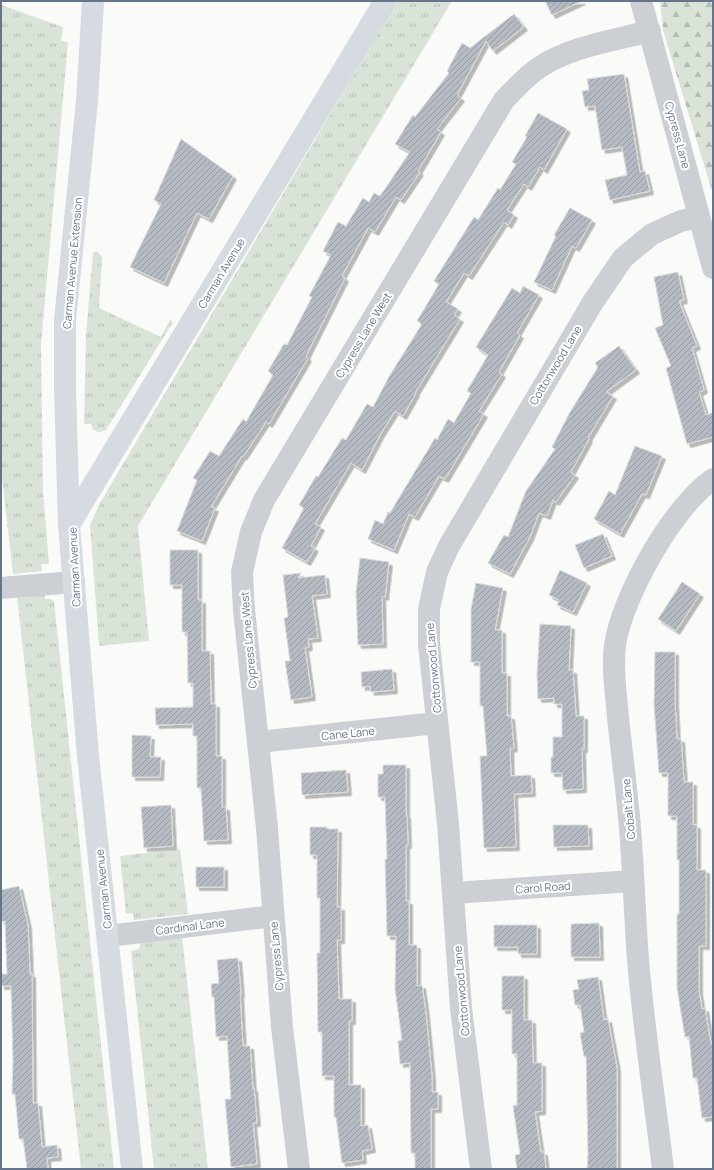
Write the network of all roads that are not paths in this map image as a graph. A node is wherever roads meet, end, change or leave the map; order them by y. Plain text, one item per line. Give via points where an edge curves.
1 (93, 1) edge
2 (385, 1) edge
3 (641, 1) edge
4 (650, 31) junction
5 (699, 217) junction
6 (713, 268) edge
7 (713, 479) edge
8 (69, 525) junction
9 (74, 582) junction
10 (1, 588) edge
11 (437, 723) junction
12 (258, 742) junction
13 (633, 881) junction
14 (452, 893) junction
15 (273, 916) junction
16 (108, 936) junction
17 (132, 1169) edge
18 (299, 1169) edge
19 (480, 1169) edge
20 (663, 1169) edge

1 - 8 main road, Carman Avenue Extension via 87,100 65,320
2 - 8 main road, Carman Avenue
3 - 4 street, Cypress Lane
4 - 5 street, Cypress Lane
4 - 12 street, Cypress Lane West via 582,49 541,66 504,100 264,500 251,532 242,572
5 - 6 street, Cypress Lane
5 - 11 street, Cottonwood Lane via 681,221 652,234 623,258 593,302 448,546 437,572 429,609 428,644
7 - 13 street, Cobalt Lane via 694,495 675,517 650,558 633,589 620,621 615,646 615,685
8 - 9 main road, Carman Avenue
9 - 10 street
9 - 16 main road, Carman Avenue via 88,756
11 - 12 street, Cane Lane
11 - 14 street, Cottonwood Lane via 448,824
12 - 15 street, Cypress Lane
13 - 14 street, Carol Road
13 - 20 street, Cobalt Lane via 639,971
14 - 19 street, Cottonwood Lane via 461,1008
15 - 16 street, Cardinal Lane
15 - 18 street, Cypress Lane via 282,1027
16 - 17 main road, Carman Avenue

